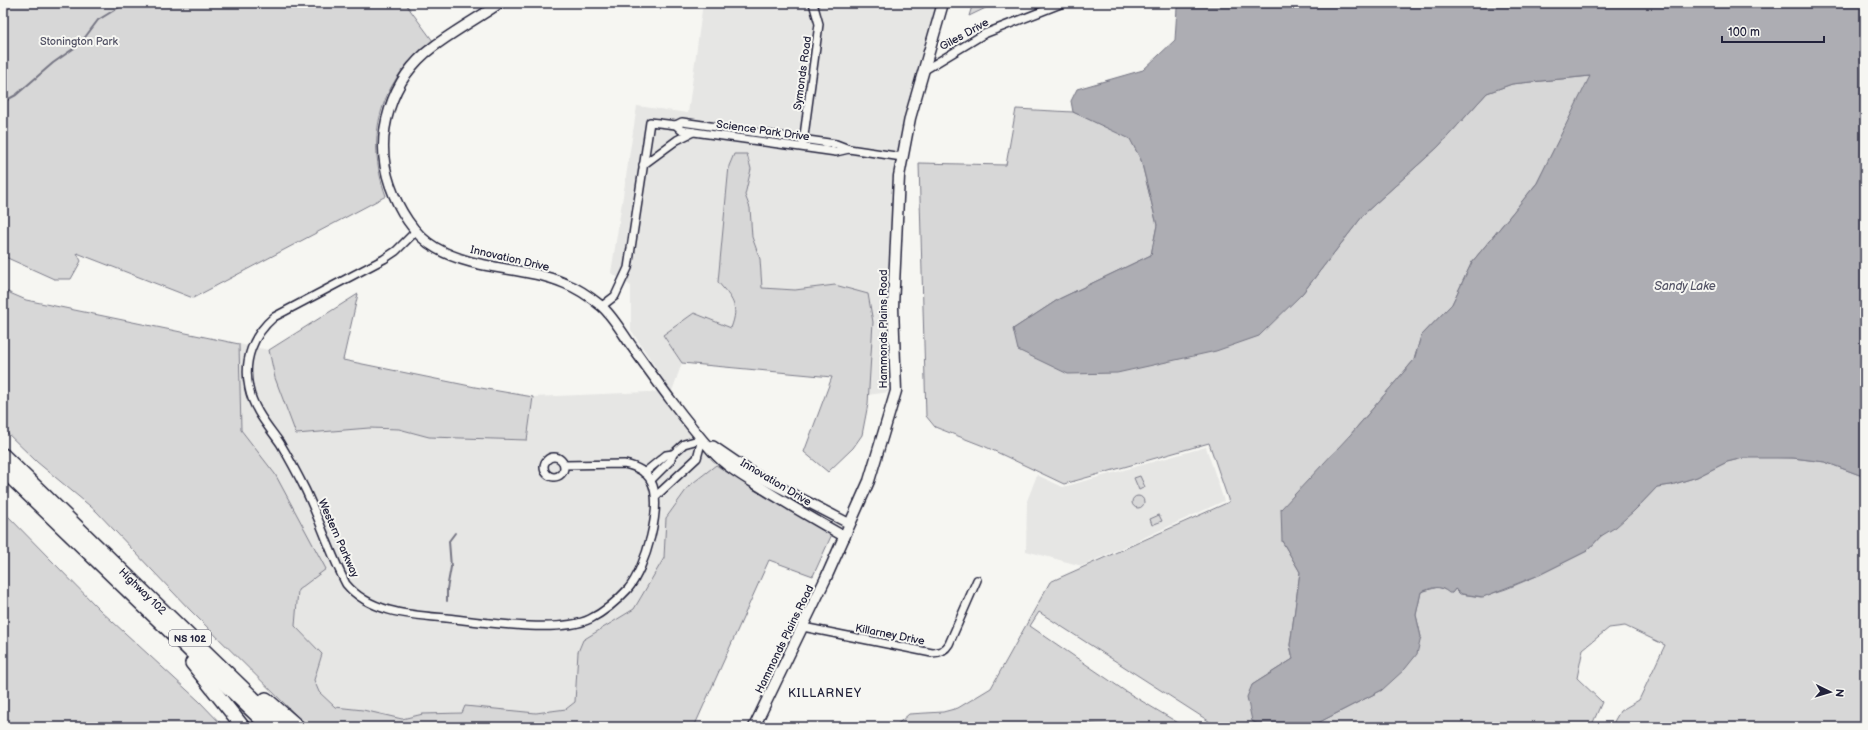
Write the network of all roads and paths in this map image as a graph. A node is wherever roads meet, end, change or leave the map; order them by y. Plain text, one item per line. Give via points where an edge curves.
1 (500, 3) edge
2 (813, 3) edge
3 (943, 3) edge
4 (1063, 3) edge
5 (923, 71) junction
6 (676, 125) junction
7 (694, 132) junction
8 (804, 139) junction
9 (802, 147) junction
10 (849, 149) junction
11 (902, 157) junction
12 (643, 165) junction
13 (416, 231) junction
14 (602, 306) junction
15 (702, 439) junction
16 (673, 454) junction
17 (3, 455) edge
18 (564, 466) dead end
19 (3, 470) edge
20 (644, 473) junction
21 (651, 480) junction
22 (656, 496) junction
23 (850, 524) junction
24 (845, 536) junction
25 (98, 547) junction
26 (977, 580) dead end
27 (160, 623) junction
28 (803, 627) junction
29 (243, 727) edge
30 (268, 727) edge
31 (283, 727) edge
32 (298, 727) edge
33 (754, 727) edge

1 - 13 street, Innovation Drive via 432,48 402,80 392,99 383,145 385,172 392,192
2 - 8 street, Symonds Road via 819,24
3 - 5 main road, Hammonds Plains Road
4 - 5 street, Giles Drive via 984,34
5 - 11 main road, Hammonds Plains Road
6 - 7 street, Science Park Drive via 681,130
6 - 8 street, Science Park Drive via 682,122
6 - 12 street, Science Park Drive via 650,122
7 - 9 street, Science Park Drive
7 - 12 street via 677,140
8 - 9 street, Symonds Road
8 - 10 street, Science Park Drive via 843,145
9 - 10 street, Science Park Drive via 836,152
10 - 11 street, Science Park Drive
11 - 23 main road, Hammonds Plains Road via 896,219 893,307 896,391 869,482
12 - 14 street via 628,268 615,296
13 - 14 street, Innovation Drive via 435,248 454,257 475,264 563,282
13 - 22 street, Western Parkway via 384,259 274,317 255,339 247,370 254,406 295,470 341,574 351,590 377,607 429,617 544,626 567,626 589,620 610,607 628,589 642,568 649,545
14 - 15 street, Innovation Drive
15 - 16 street via 684,444
15 - 22 street via 697,458
15 - 23 street, Innovation Drive via 754,474
15 - 24 street, Innovation Drive via 724,463 745,478
16 - 20 street via 666,455
16 - 21 street via 670,461
17 - 25 highway, Highway 102 / NS 102
18 - 20 street, Western Parkway via 624,464 634,466
19 - 27 highway, Highway 102 / NS 102
20 - 21 street, Western Parkway
21 - 22 street, Western Parkway
23 - 24 main road, Hammonds Plains Road
24 - 28 main road, Hammonds Plains Road
25 - 31 highway, Highway 102 / NS 102
25 - 32 highway
26 - 28 street, Killarney Drive via 949,644 937,653
27 - 29 highway
27 - 30 highway, Highway 102 / NS 102
28 - 33 main road, Hammonds Plains Road

